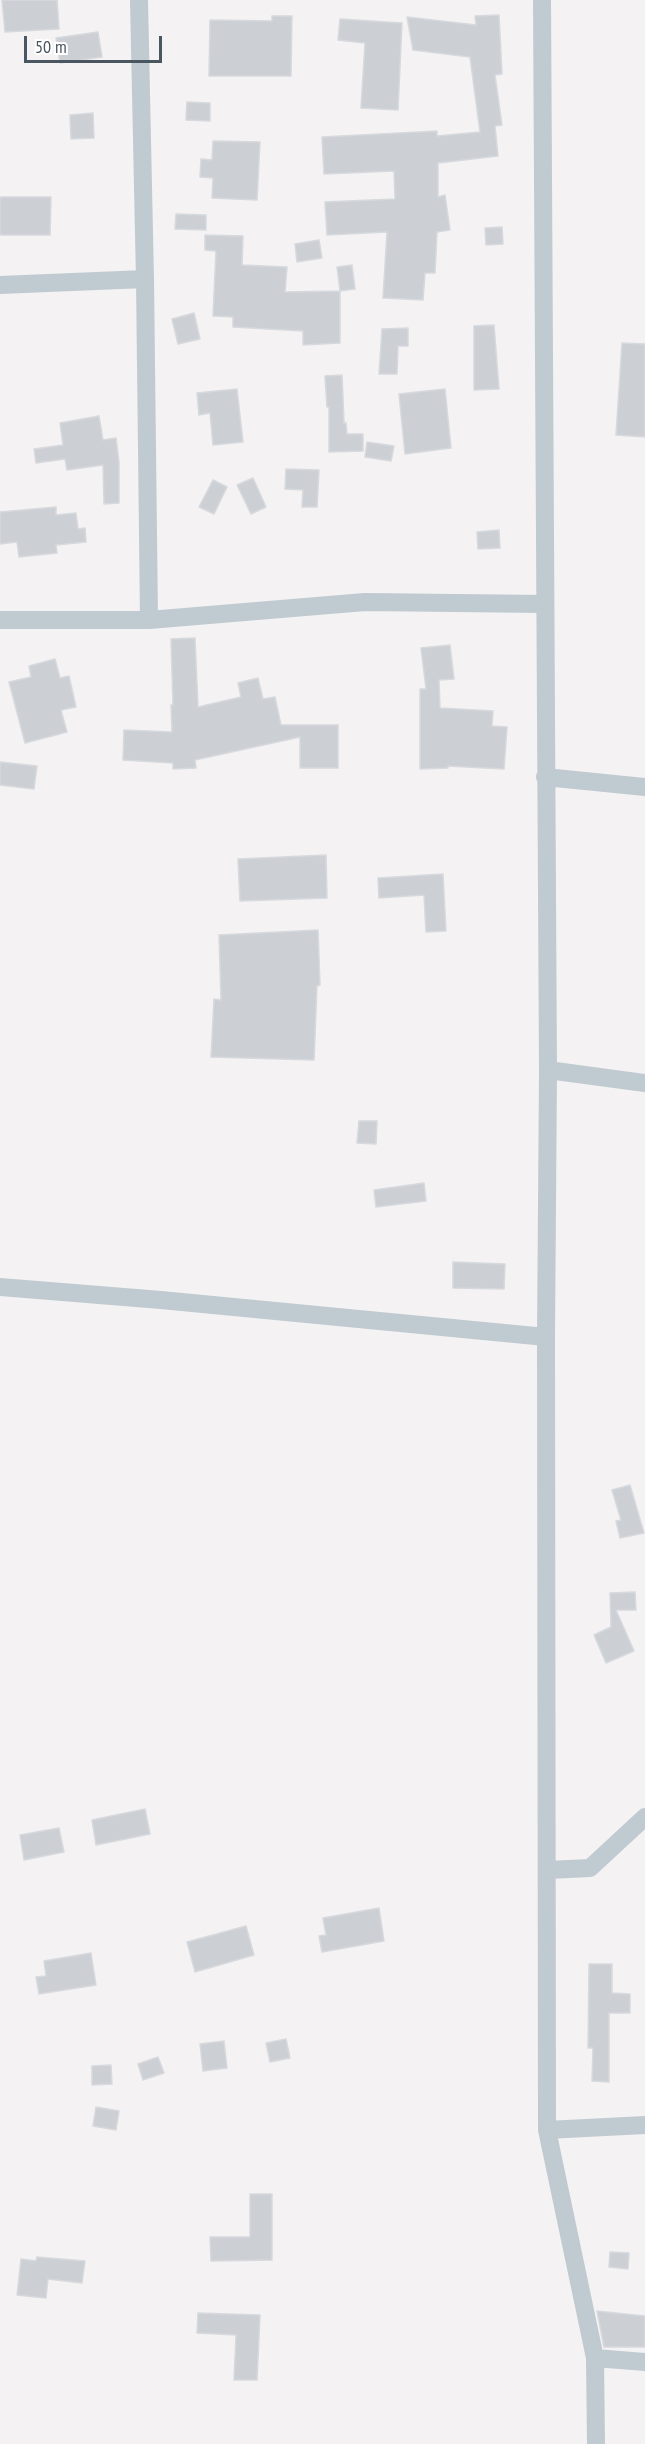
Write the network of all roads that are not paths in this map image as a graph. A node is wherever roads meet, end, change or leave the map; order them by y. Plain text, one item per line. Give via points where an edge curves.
1 (139, 0) edge
2 (542, 0) edge
3 (145, 279) junction
4 (0, 285) edge
5 (545, 604) junction
6 (0, 620) edge
7 (149, 620) junction
8 (545, 777) junction
9 (645, 788) edge
10 (548, 1070) junction
11 (645, 1083) edge
12 (0, 1287) edge
13 (546, 1337) junction
14 (645, 1817) edge
15 (548, 1870) junction
16 (645, 2125) edge
17 (548, 2130) junction
18 (595, 2358) junction
19 (645, 2362) edge
20 (596, 2444) edge

1 - 3 street
2 - 5 street
3 - 4 street
3 - 7 street
5 - 7 street via 365,602
5 - 8 street
6 - 7 street
8 - 9 street
8 - 10 street
10 - 11 street
10 - 13 street
12 - 13 street
13 - 15 street
14 - 15 street via 590,1868
15 - 17 street
16 - 17 street
17 - 18 street
18 - 19 street
18 - 20 street

